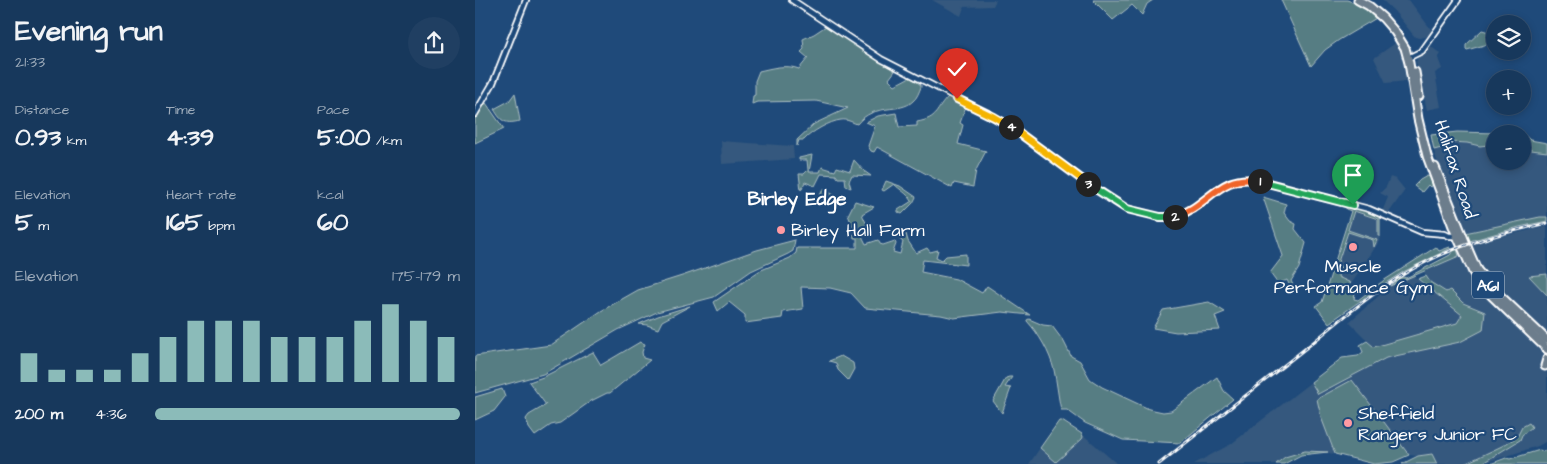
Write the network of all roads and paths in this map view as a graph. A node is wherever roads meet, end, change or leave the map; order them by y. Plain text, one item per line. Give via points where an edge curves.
1 (526, 0) edge
2 (792, 0) edge
3 (1358, 0) edge
4 (1366, 0) edge
5 (1458, 0) edge
6 (1410, 57) junction
7 (475, 114) edge
8 (1458, 234) junction
9 (1480, 279) junction
10 (1532, 326) junction
11 (1547, 340) edge
12 (1547, 348) edge

1 - 7 street via 493,83
2 - 8 street via 881,59 1004,122 1127,209 1160,217 1177,216 1225,185 1246,179 1369,209 1422,232
3 - 6 highway, Halifax Road / A61 via 1383,18
4 - 6 highway, Halifax Road / A61 via 1392,21 1404,38
5 - 6 street via 1422,51
6 - 8 highway, Halifax Road / A61 via 1423,142
8 - 9 highway, A61
9 - 10 highway, A61
9 - 12 highway, A61
10 - 11 highway, A61
10 - 12 highway

